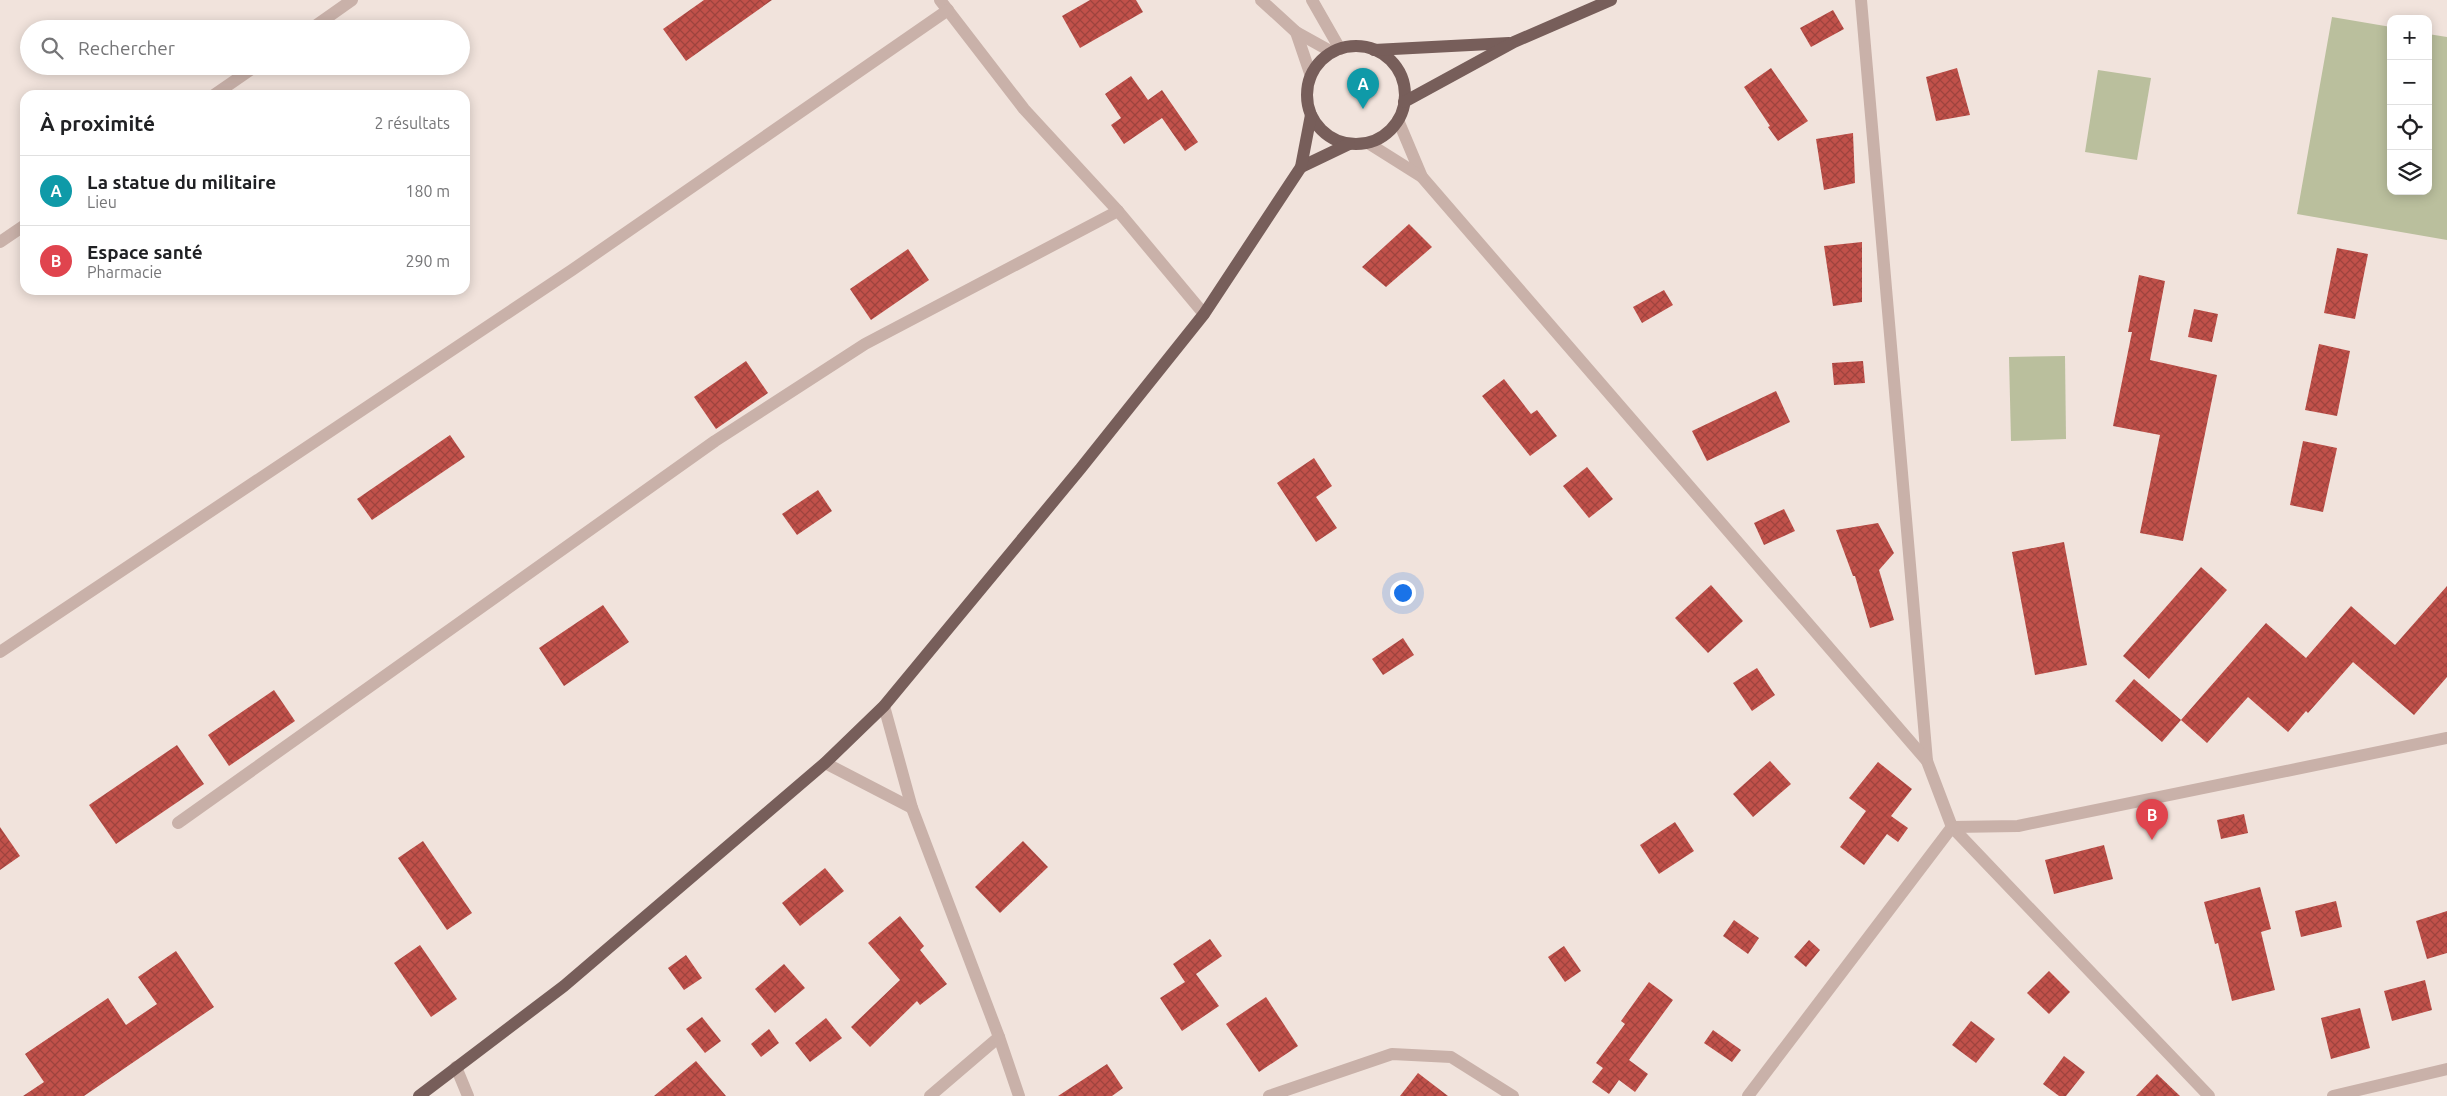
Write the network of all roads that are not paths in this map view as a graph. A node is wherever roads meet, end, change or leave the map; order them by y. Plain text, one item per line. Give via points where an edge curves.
1 (352, 0) edge
2 (1261, 0) edge
3 (1312, 0) edge
4 (1611, 0) edge
5 (1861, 0) edge
6 (944, 5) edge
7 (323, 20) edge
8 (1296, 32) junction
9 (1514, 42) junction
10 (1374, 50) junction
11 (1336, 51) junction
12 (243, 75) edge
13 (1311, 76) junction
14 (221, 90) edge
15 (1404, 102) junction
16 (1311, 115) junction
17 (1398, 120) junction
18 (1368, 143) junction
19 (1349, 144) junction
20 (1301, 168) junction
21 (1422, 177) junction
22 (1118, 211) junction
23 (20, 228) edge
24 (0, 242) edge
25 (1204, 314) junction
26 (0, 652) edge
27 (884, 706) junction
28 (2447, 738) edge
29 (1927, 761) junction
30 (825, 764) junction
31 (912, 808) junction
32 (178, 823) dead end
33 (1952, 828) junction
34 (999, 1037) junction
35 (456, 1068) junction
36 (2447, 1069) edge
37 (419, 1096) edge
38 (468, 1096) edge
39 (930, 1096) edge
40 (1019, 1096) edge
41 (1269, 1096) edge
42 (1513, 1096) edge
43 (1748, 1096) edge
44 (2209, 1096) edge
45 (2333, 1096) edge

1 - 7 street
2 - 8 street
3 - 11 street
4 - 9 main road
5 - 29 street
6 - 22 street via 1024,110
6 - 26 street via 572,270
8 - 11 street
8 - 13 street
9 - 10 main road
9 - 15 main road
10 - 11 main road via 1363,47
10 - 15 main road via 1388,58 1398,71 1404,86
11 - 13 main road via 1320,62
12 - 14 street
13 - 16 main road via 1307,88
15 - 17 main road
16 - 19 main road via 1320,129 1333,139
16 - 20 main road
17 - 18 main road via 1385,134
17 - 21 street
18 - 19 main road
18 - 21 street
19 - 20 main road
20 - 25 main road
21 - 29 street
22 - 25 street
22 - 32 street via 865,344 715,441
23 - 24 street
25 - 27 main road
27 - 30 main road
27 - 31 street
28 - 33 street via 2018,826
29 - 33 street
30 - 31 street
30 - 35 main road via 564,986
31 - 34 street
33 - 43 street
33 - 44 street
34 - 39 street
34 - 40 street
35 - 37 main road
35 - 38 street
36 - 45 street
41 - 42 street via 1392,1054 1451,1057

